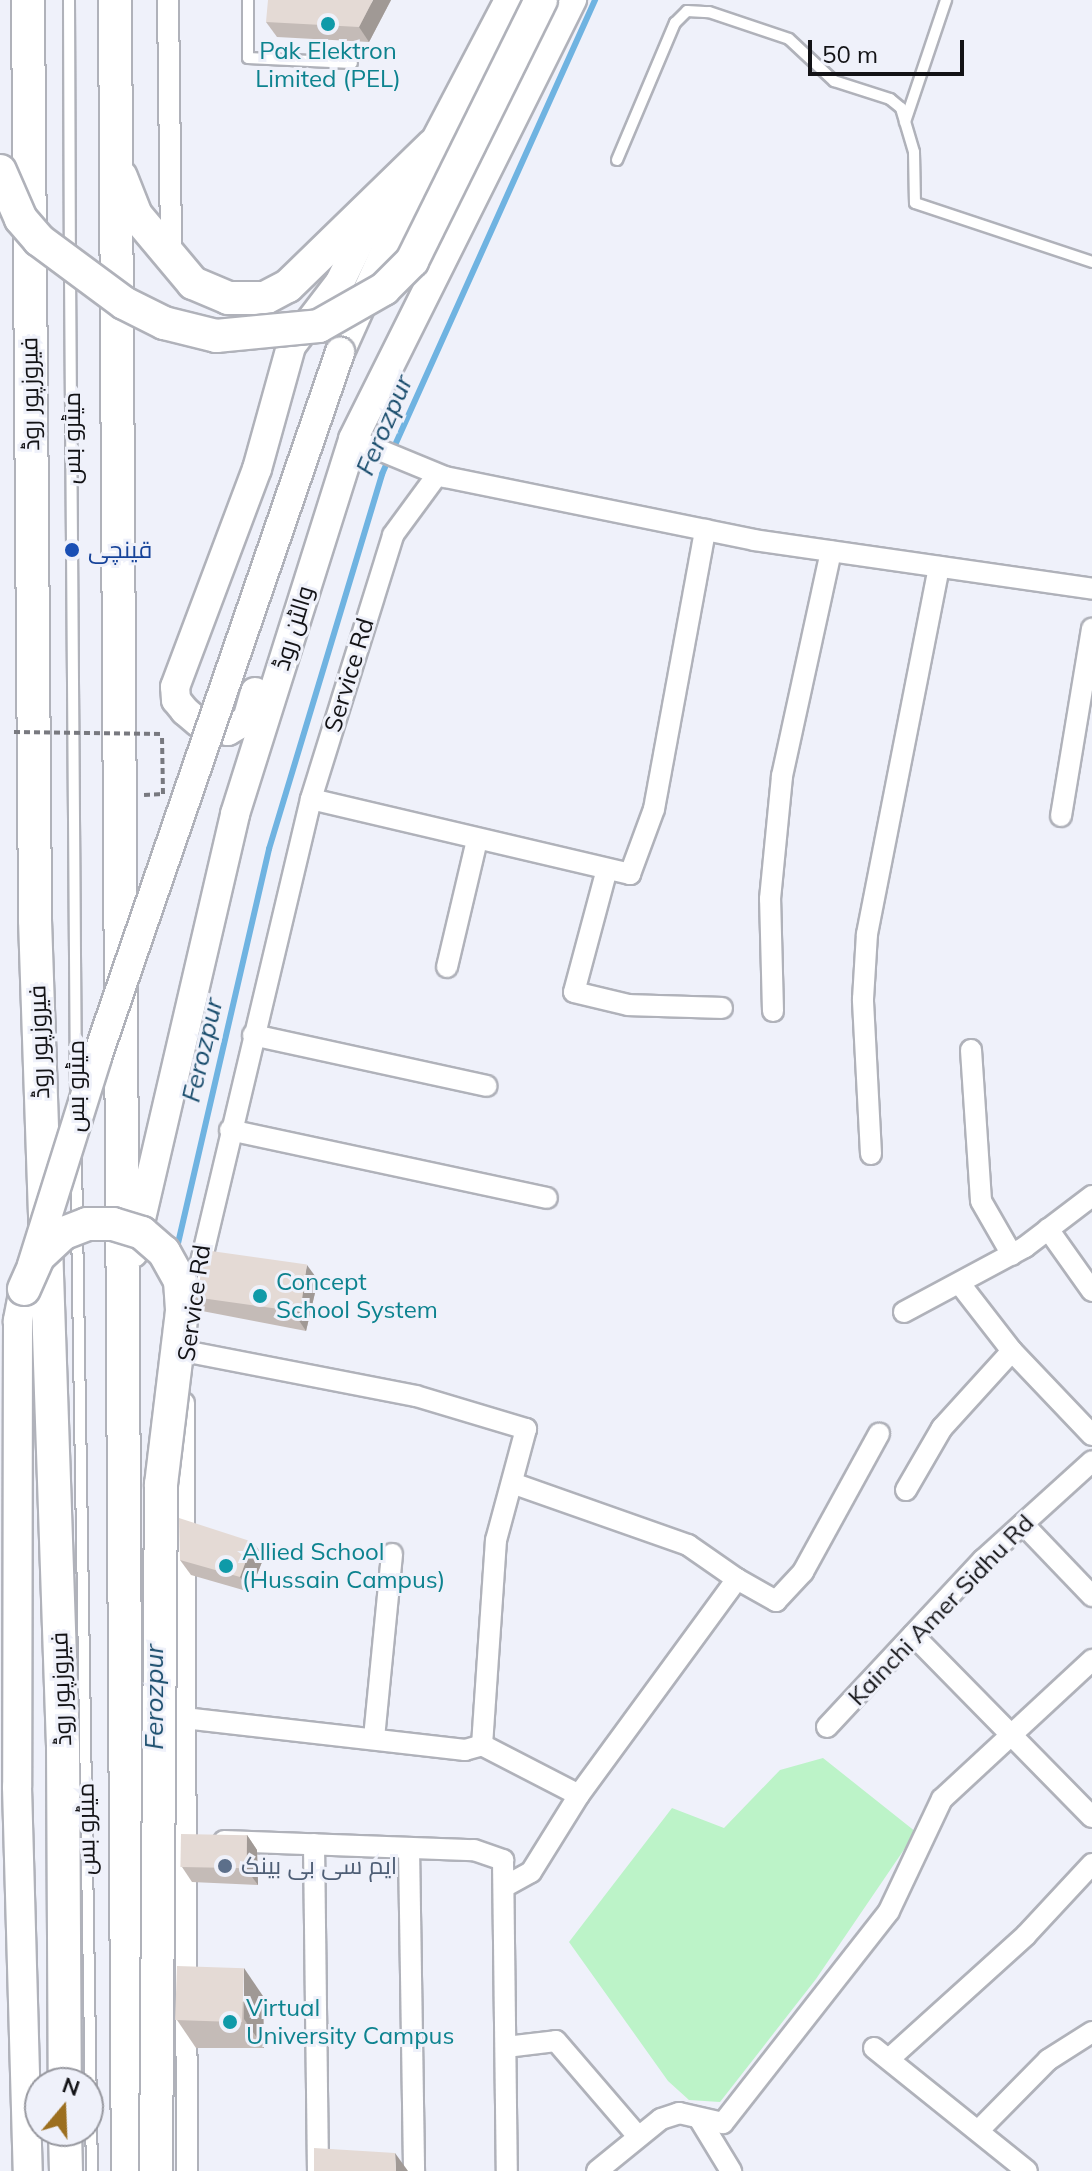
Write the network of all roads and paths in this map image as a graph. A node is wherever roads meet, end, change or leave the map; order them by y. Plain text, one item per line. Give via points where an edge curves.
1 (28, 0) edge
2 (69, 0) edge
3 (115, 0) edge
4 (168, 0) edge
5 (248, 0) edge
6 (509, 0) edge
7 (541, 0) edge
8 (572, 0) edge
9 (946, 0) edge
10 (352, 63) dead end
11 (905, 122) junction
12 (433, 145) junction
13 (617, 160) dead end
14 (116, 167) junction
15 (0, 171) edge
16 (384, 190) junction
17 (171, 260) junction
18 (1092, 262) edge
19 (353, 439) junction
20 (437, 475) junction
21 (332, 502) junction
22 (705, 530) junction
23 (831, 551) junction
24 (939, 567) junction
25 (1092, 589) edge
26 (1092, 629) edge
27 (14, 732) dead end
28 (163, 794) dead end
29 (311, 799) junction
30 (1061, 816) dead end
31 (477, 840) junction
32 (607, 869) junction
33 (447, 967) dead end
34 (722, 1008) dead end
35 (773, 1011) dead end
36 (253, 1035) junction
37 (971, 1050) dead end
38 (487, 1086) dead end
39 (230, 1130) junction
40 (871, 1154) dead end
41 (1092, 1196) edge
42 (547, 1198) dead end
43 (1048, 1229) junction
44 (1012, 1255) junction
45 (960, 1284) junction
46 (24, 1289) junction
47 (1092, 1291) edge
48 (123, 1296) junction
49 (904, 1312) dead end
50 (184, 1351) junction
51 (1012, 1351) junction
52 (879, 1434) dead end
53 (1092, 1435) edge
54 (1092, 1461) edge
55 (512, 1483) junction
56 (906, 1490) dead end
57 (1023, 1524) junction
58 (392, 1554) dead end
59 (737, 1579) junction
60 (1092, 1596) edge
61 (913, 1635) junction
62 (1092, 1660) edge
63 (184, 1718) junction
64 (827, 1727) dead end
65 (1011, 1737) junction
66 (374, 1738) junction
67 (482, 1745) junction
68 (579, 1795) junction
69 (1092, 1817) edge
70 (184, 1840) junction
71 (314, 1844) junction
72 (409, 1848) junction
73 (1092, 1864) edge
74 (504, 1887) junction
75 (1092, 2032) edge
76 (506, 2047) junction
77 (65, 2067) edge
78 (700, 2120) junction
79 (980, 2129) junction
80 (636, 2134) junction
81 (65, 2147) edge
82 (28, 2171) edge
83 (66, 2171) edge
84 (92, 2171) edge
85 (128, 2171) edge
86 (156, 2171) edge
87 (187, 2171) edge
88 (318, 2171) edge
89 (414, 2171) edge
90 (507, 2171) edge
91 (597, 2171) edge
92 (731, 2171) edge
93 (1027, 2171) edge

1 - 77 main road, فیروزپور روڈ via 35,920 63,1745
2 - 84 lane, میٹرو بس via 76,1399
3 - 14 main road
4 - 17 street
5 - 10 lane via 248,58
6 - 12 main road
7 - 15 main road, bridge via 412,261 384,289 319,326 216,336 164,323 124,303 39,240 21,219
8 - 19 main road, والٹن روڈ
9 - 11 lane
11 - 13 lane via 901,108 890,99 834,81 789,39 694,10 675,23
11 - 18 lane via 914,152 915,203
12 - 16 main road
12 - 46 main road, bridge via 340,352 97,1057
14 - 17 main road via 136,215
14 - 48 main road
16 - 17 main road via 288,286 265,298 217,293 193,283
16 - 21 main road via 350,265 286,360 257,469 175,687 176,700 198,722 228,731 247,720 310,512
19 - 20 street
19 - 21 main road, والٹن روڈ
20 - 22 street
20 - 29 street, Service Rd via 393,535
21 - 48 main road, والٹن روڈ via 235,814
22 - 23 street
22 - 32 street via 654,809 630,874
23 - 24 street
23 - 35 street via 782,776 770,899
24 - 25 street
24 - 40 street via 867,934 863,999
26 - 30 street
27 - 28 path, bridge via 162,734
29 - 31 street
29 - 36 street, Service Rd
31 - 32 street
31 - 33 street
32 - 34 street via 574,992 628,1005
36 - 38 street
36 - 39 street, Service Rd
37 - 44 street via 981,1201
39 - 42 street
39 - 50 street, Service Rd via 203,1239
41 - 43 street
43 - 44 street
43 - 47 street
44 - 45 street
45 - 49 street
45 - 51 street
46 - 82 main road via 18,1321 17,1787
46 - 86 main road, bridge via 39,1256 64,1233 87,1224 113,1224 142,1233 164,1252 180,1281 182,1311 161,1484
48 - 85 main road
50 - 55 street via 416,1396 526,1429
50 - 63 street, Service Rd
51 - 53 street
51 - 56 street via 942,1428
52 - 59 street via 803,1572 776,1601
54 - 57 street, Kainchi Amer Sidhu Rd
55 - 59 street via 688,1545
55 - 67 street via 496,1540
57 - 60 street
57 - 61 street, Kainchi Amer Sidhu Rd
58 - 66 street
59 - 68 street
61 - 64 street, Kainchi Amer Sidhu Rd
61 - 65 street
62 - 65 street
63 - 66 street
63 - 70 street, Service Rd
65 - 69 street
65 - 78 street via 942,1799 889,1911 723,2123
66 - 67 street via 465,1750
67 - 68 street
68 - 74 street via 531,1872
70 - 71 street
70 - 87 street, Service Rd
71 - 72 street
71 - 88 street
72 - 74 street via 495,1853 503,1860
72 - 89 street
73 - 79 street via 1026,1935 882,2054
74 - 76 street
75 - 79 street via 1048,2060
76 - 80 street via 556,2041
76 - 90 street
78 - 80 street via 679,2113
78 - 92 street
79 - 93 street
80 - 91 street
81 - 83 main road

